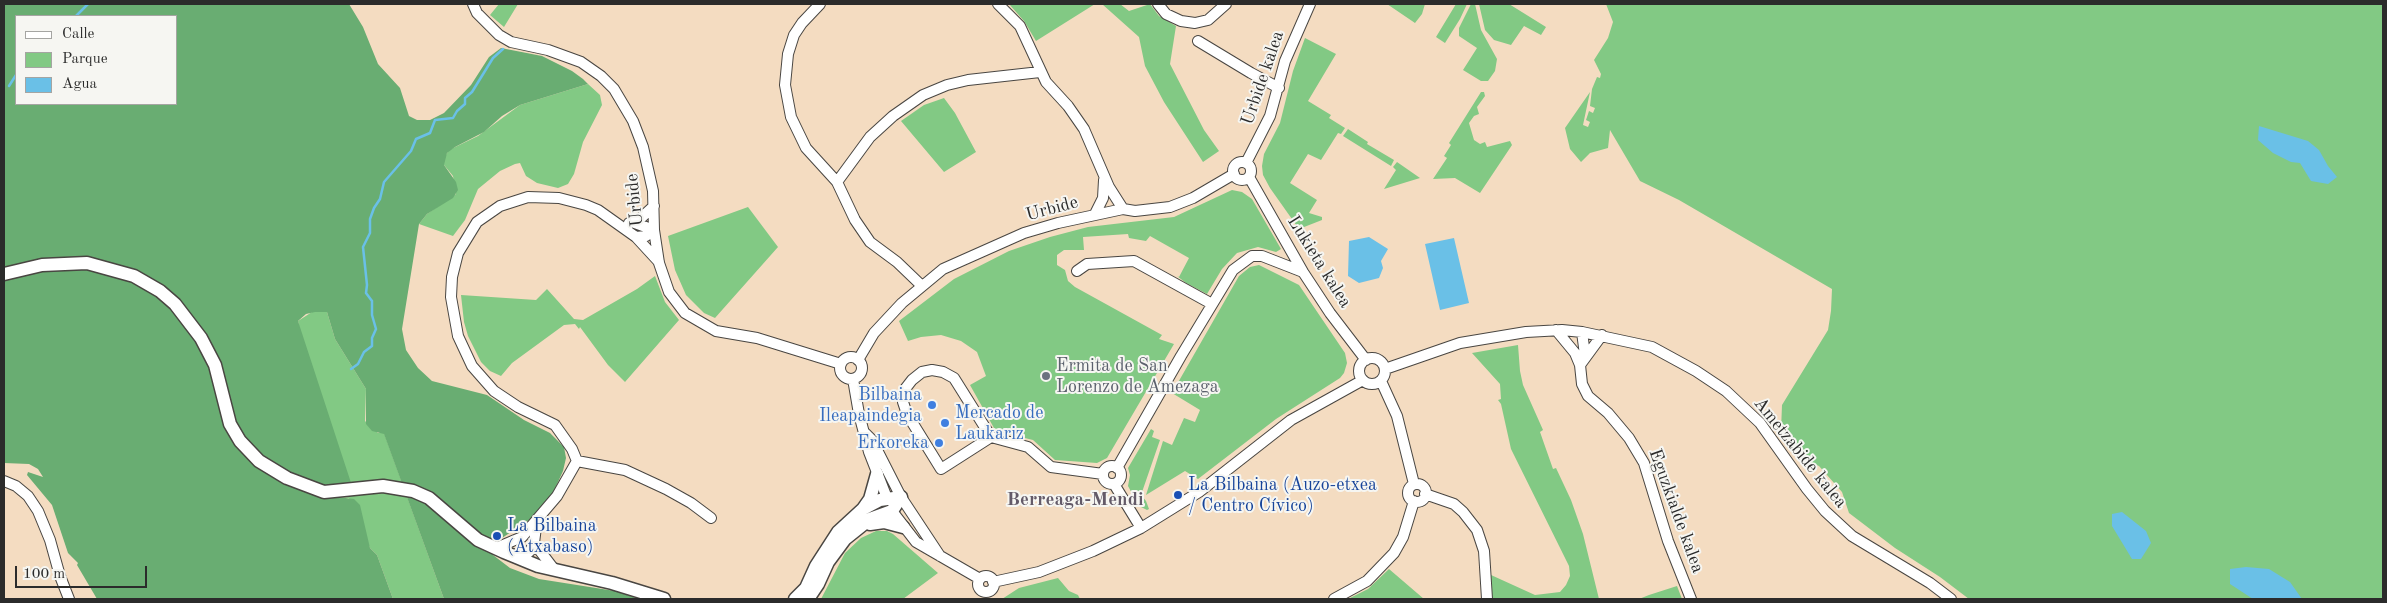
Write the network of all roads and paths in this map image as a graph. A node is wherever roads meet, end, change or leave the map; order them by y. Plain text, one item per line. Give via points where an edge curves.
1 (473, 4) edge
2 (820, 4) edge
3 (998, 4) edge
4 (1158, 4) edge
5 (1226, 4) edge
6 (1310, 4) edge
7 (1198, 41) dead end
8 (1040, 72) junction
9 (1279, 88) junction
10 (1246, 163) junction
11 (1104, 174) junction
12 (1234, 174) junction
13 (1249, 177) junction
14 (837, 182) junction
15 (1103, 198) junction
16 (1115, 198) junction
17 (654, 206) junction
18 (1123, 209) junction
19 (1110, 212) junction
20 (1095, 214) junction
21 (632, 222) junction
22 (618, 224) junction
23 (654, 230) junction
24 (636, 237) junction
25 (659, 263) junction
26 (1077, 271) dead end
27 (1303, 272) junction
28 (4, 274) edge
29 (922, 286) junction
30 (1212, 304) junction
31 (1556, 330) junction
32 (1582, 332) junction
33 (1602, 335) junction
34 (1580, 354) junction
35 (858, 360) junction
36 (1366, 360) junction
37 (841, 364) junction
38 (1385, 369) junction
39 (853, 379) junction
40 (1363, 380) junction
41 (1381, 381) junction
42 (865, 432) junction
43 (991, 438) junction
44 (577, 461) junction
45 (1117, 468) junction
46 (877, 474) junction
47 (1103, 474) junction
48 (4, 481) edge
49 (1114, 484) junction
50 (1414, 484) junction
51 (1425, 494) junction
52 (901, 497) junction
53 (887, 498) junction
54 (1414, 501) junction
55 (863, 510) junction
56 (892, 511) junction
57 (538, 518) junction
58 (711, 518) dead end
59 (861, 527) junction
60 (903, 527) junction
61 (1140, 528) junction
62 (522, 537) junction
63 (534, 543) junction
64 (496, 548) junction
65 (940, 556) junction
66 (521, 559) junction
67 (553, 568) junction
68 (980, 580) junction
69 (994, 582) junction
70 (1935, 587) junction
71 (635, 591) junction
72 (985, 596) edge
73 (69, 599) edge
74 (655, 599) edge
75 (664, 599) edge
76 (795, 599) edge
77 (808, 599) edge
78 (1334, 599) edge
79 (1487, 599) edge
80 (1691, 599) edge
81 (1939, 599) edge
82 (1951, 599) edge

1 - 17 street, Urbide via 477,13 499,35 511,42 557,52 581,62 614,89 643,146
2 - 14 street via 794,35 788,54 785,85 796,132 815,160
3 - 8 street via 1020,26
4 - 5 street via 1166,14 1195,23 1208,20
6 - 9 street, Urbide kalea via 1285,61
7 - 9 street
8 - 11 street via 1084,129
8 - 14 street via 968,80 923,95 870,137
9 - 10 street, Urbide kalea via 1270,116
10 - 12 street via 1237,163
10 - 13 street via 1251,169
11 - 15 street
11 - 16 street
12 - 13 street via 1241,180
12 - 18 street, Urbide via 1193,198 1170,207 1135,211
13 - 27 street, Lukieta kalea
14 - 29 street via 855,220 870,242
15 - 19 street
15 - 20 street
16 - 18 street
16 - 19 street
17 - 21 street via 642,218
17 - 23 street, Urbide
18 - 19 street, Urbide
19 - 20 street, Urbide
20 - 29 street, Urbide via 1009,239 943,269
21 - 22 street
21 - 23 street
22 - 24 street
22 - 44 street via 586,204 559,198 528,197 500,206 477,222 467,236 458,253 452,278 458,336 472,366 494,391 555,425
23 - 24 street via 646,236
23 - 25 street, Urbide
24 - 25 street
25 - 37 street, Urbide via 669,292 686,313 699,322 716,331 757,338
26 - 30 street via 1087,264 1134,261
27 - 30 street via 1262,256 1252,256 1233,270
27 - 36 street, Lukieta kalea
28 - 64 street via 73,262 103,266 134,276 175,304 201,338 215,365 230,424 240,441 259,461 287,478 324,492 384,486 413,491 429,498 478,540
29 - 35 street, Urbide via 874,333
30 - 45 street
31 - 32 street, Ametzabide kalea
31 - 34 street
31 - 38 street, Ametzabide kalea via 1460,343
32 - 33 street, Ametzabide kalea
32 - 34 street
33 - 34 street, Eguzkialde kalea
33 - 70 street, Ametzabide kalea via 1652,347 1726,392 1760,423 1807,489 1836,522 1852,536
34 - 80 street, Eguzkialde kalea via 1582,384 1588,396 1624,432 1644,463 1668,541
35 - 37 street via 848,358
35 - 39 street via 861,372
36 - 38 street via 1378,359
36 - 40 street via 1359,369
37 - 39 street via 842,374
38 - 41 street
39 - 42 street
40 - 41 street via 1370,384
40 - 61 street via 1298,416 1200,492
41 - 50 street via 1397,416
42 - 46 street
42 - 52 street
43 - 43 street via 954,378 943,372 922,372 905,389 903,402 908,414 941,469
43 - 47 street via 1028,447 1051,466
44 - 57 street
44 - 58 street via 624,470 666,488
45 - 47 street via 1109,467
45 - 49 street via 1120,476
46 - 53 street
46 - 55 street via 870,499
47 - 49 street via 1106,482
48 - 73 street via 28,496 38,511
49 - 61 street
50 - 51 street via 1423,486
50 - 54 street via 1408,492
51 - 54 street via 1421,500
51 - 79 street via 1454,504 1478,530 1484,552
52 - 53 street
52 - 56 street
52 - 65 street
53 - 55 street
53 - 56 street
54 - 78 street via 1403,537 1382,568 1367,581
55 - 76 street via 838,532 806,588
56 - 59 street via 870,519
56 - 60 street
57 - 62 street
57 - 63 street
59 - 60 street via 884,522
59 - 77 street via 845,539 828,562
60 - 65 street via 916,542
61 - 69 street via 1093,552 1039,572
62 - 64 street
62 - 66 street
63 - 66 street
63 - 67 street
64 - 66 street
65 - 68 street
66 - 67 street
67 - 71 street
68 - 69 street via 986,577
68 - 72 street
69 - 72 street
70 - 81 street
70 - 82 street, Ametzabide kalea
71 - 74 street
71 - 75 street

